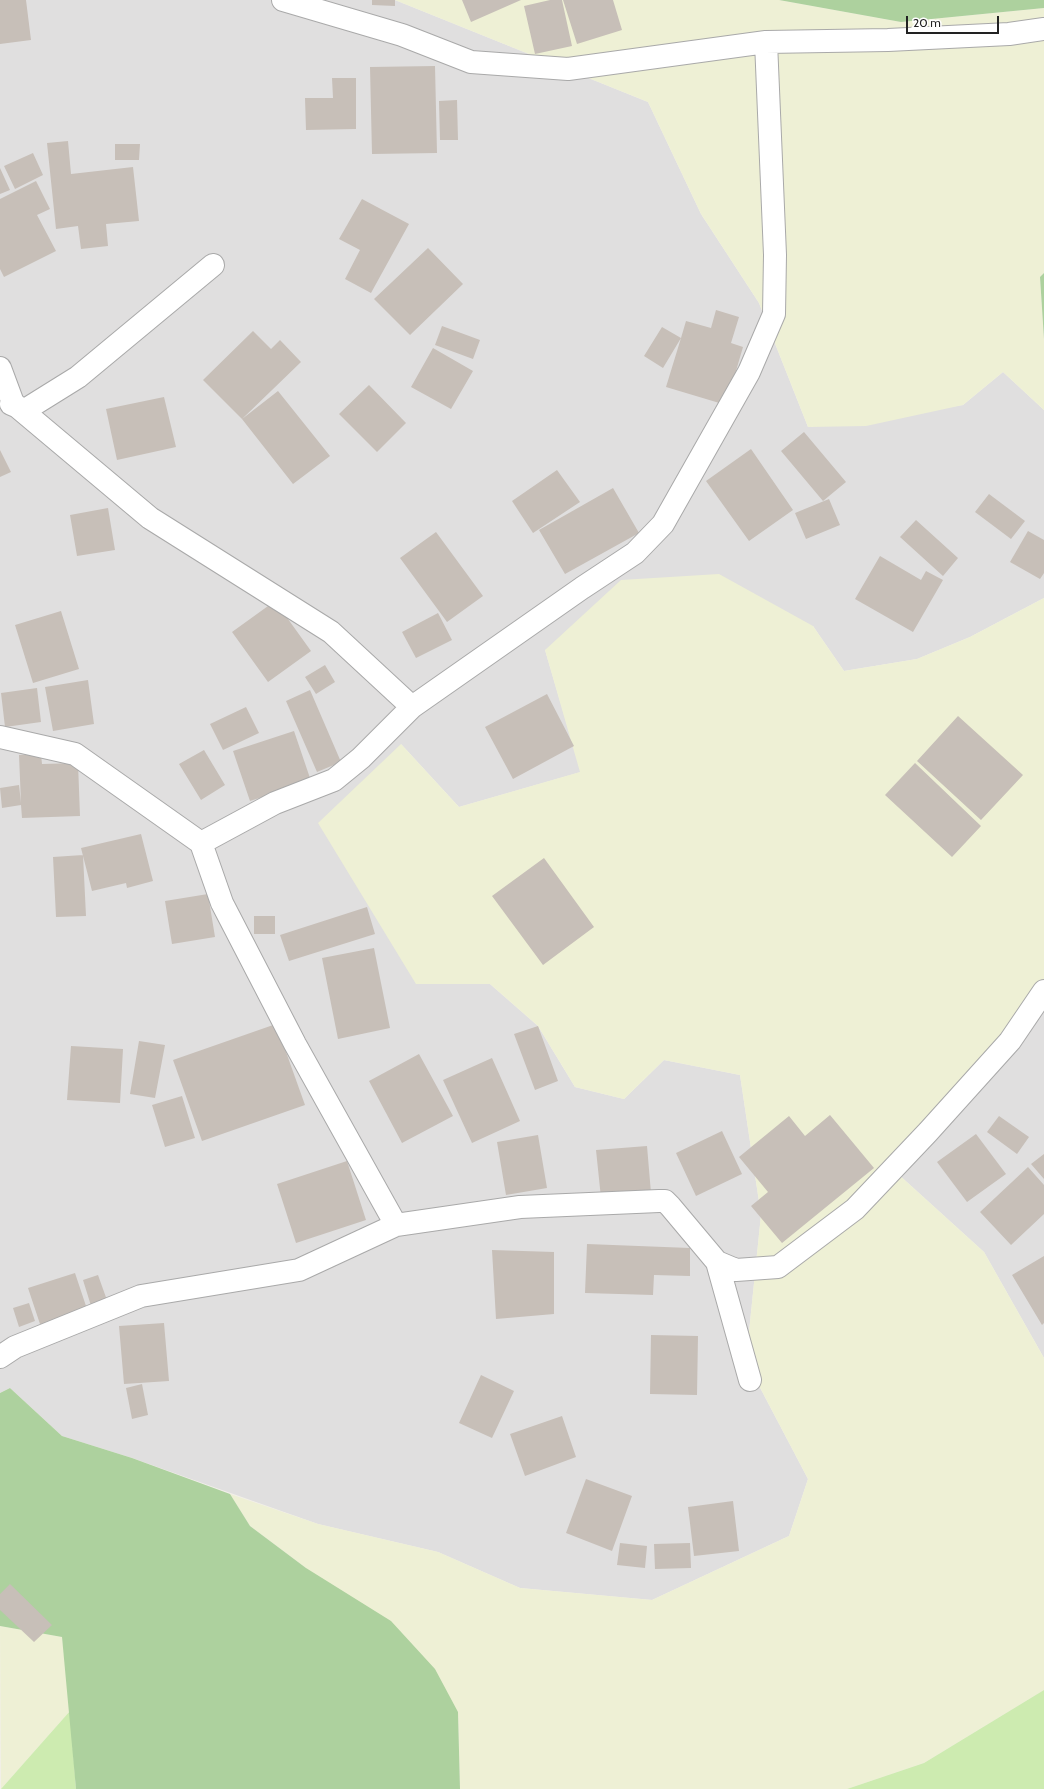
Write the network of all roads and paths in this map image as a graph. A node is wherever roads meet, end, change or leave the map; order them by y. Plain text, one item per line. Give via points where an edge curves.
1 (283, 0) edge
2 (1044, 29) edge
3 (766, 42) junction
4 (213, 264) dead end
5 (0, 368) edge
6 (6, 405) edge
7 (412, 707) junction
8 (0, 737) edge
9 (201, 843) junction
10 (1044, 991) edge
11 (396, 1226) junction
12 (717, 1262) junction
13 (0, 1357) edge
14 (750, 1380) dead end

1 - 3 street via 402,36 471,62 568,69
2 - 3 street via 1009,34 888,40
3 - 7 street via 775,255 774,314 749,372 663,524 634,553
4 - 6 street via 78,377 26,410
5 - 6 street
6 - 7 street via 150,518 331,632
7 - 9 street via 361,758 334,780 275,803
8 - 9 street via 75,754
9 - 11 street via 222,903 295,1044
10 - 12 street via 1010,1041 855,1209 778,1266 736,1270
11 - 12 street via 520,1207 665,1201
11 - 13 street via 299,1270 141,1296 15,1347
12 - 14 street

